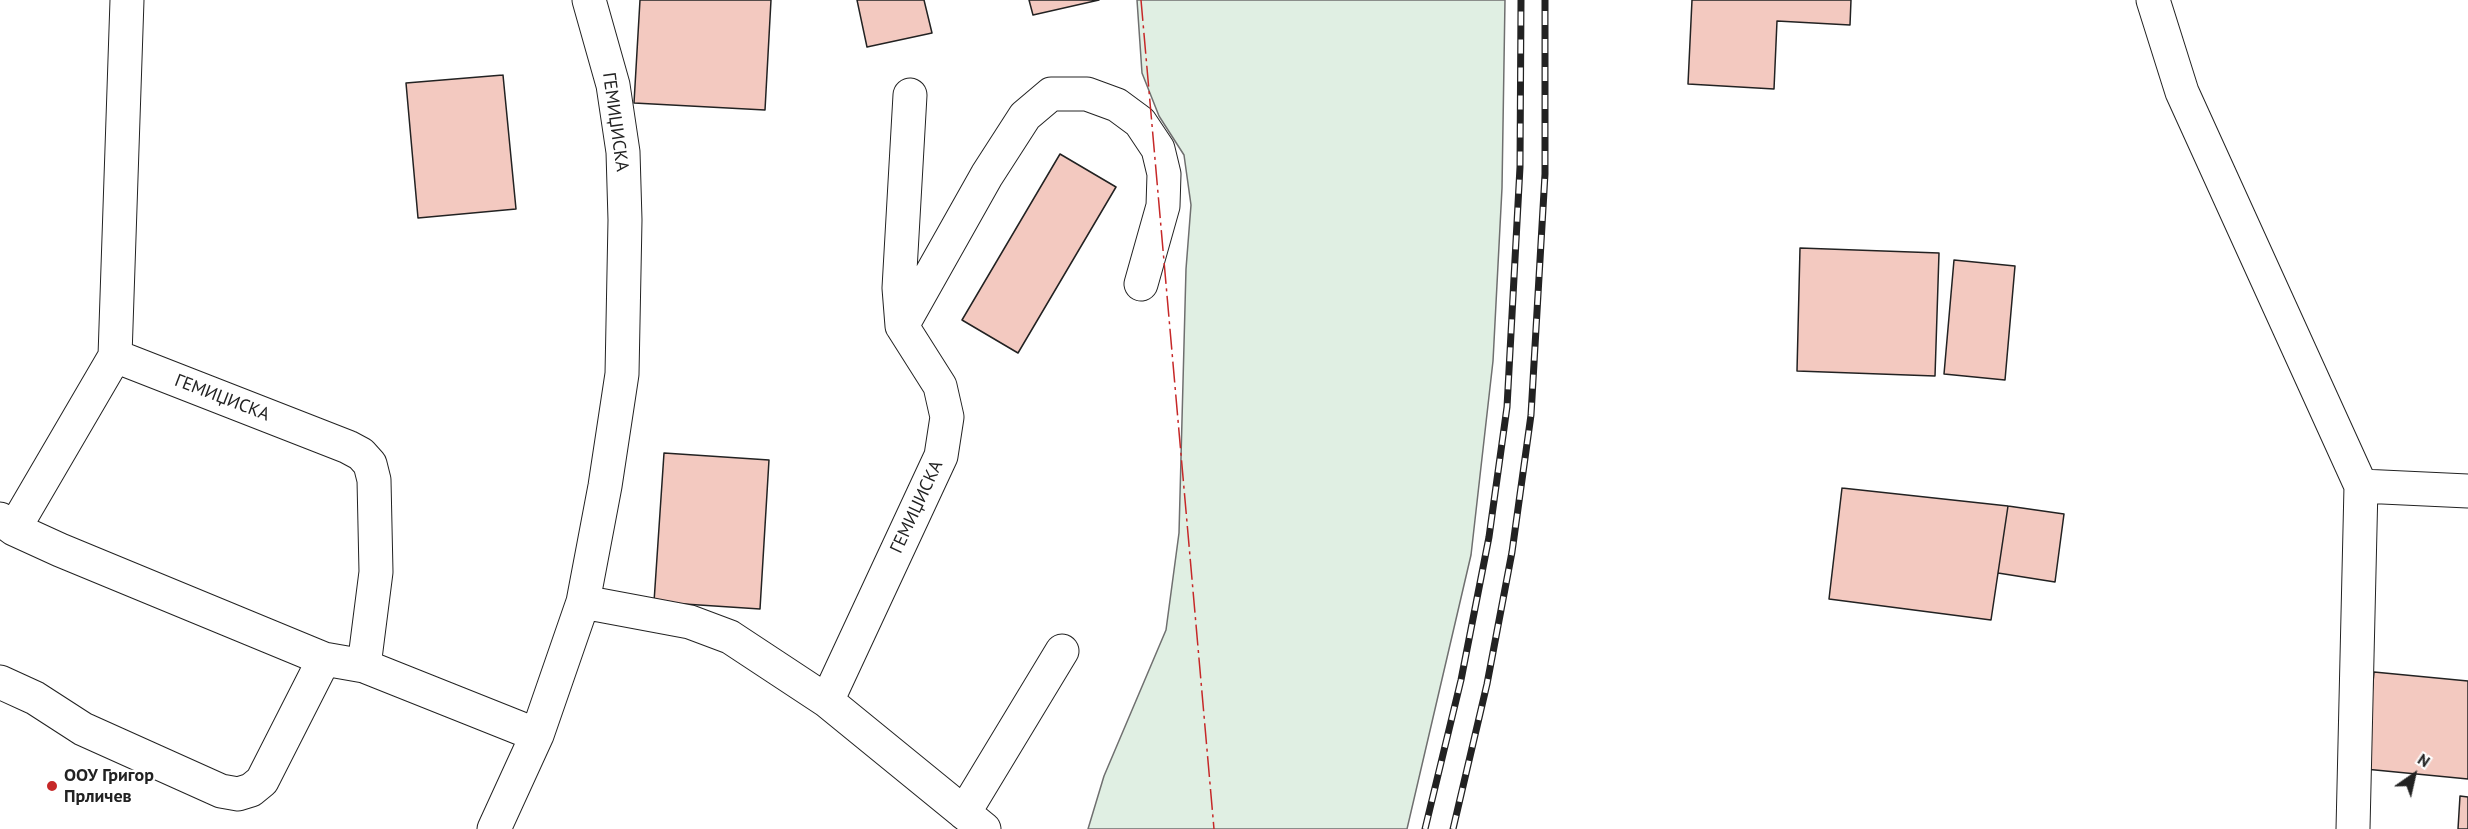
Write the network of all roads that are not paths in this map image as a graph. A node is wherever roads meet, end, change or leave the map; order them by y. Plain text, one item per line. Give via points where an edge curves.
1 (127, 0) edge
2 (589, 0) edge
3 (2154, 0) edge
4 (910, 95) dead end
5 (1141, 284) dead end
6 (902, 326) junction
7 (115, 356) junction
8 (2361, 486) junction
9 (2468, 491) edge
10 (7, 524) edge
11 (583, 602) junction
12 (1062, 651) dead end
13 (324, 659) junction
14 (364, 666) junction
15 (0, 682) edge
16 (827, 701) junction
17 (537, 735) junction
18 (974, 821) edge
19 (494, 829) edge
20 (2353, 829) edge

1 - 7 street
2 - 11 street, ГЕМИЏИСКА via 613,85 623,152 625,220 622,374
3 - 8 street via 2182,92
4 - 6 street, ГЕМИЏИСКА via 899,288
5 - 6 street via 1163,206 1164,174 1158,149 1140,122 1117,105 1087,94 1051,94 1025,116 987,175
6 - 16 street, ГЕМИЏИСКА via 940,386 946,417 941,456
7 - 10 street
7 - 14 street, ГЕМИЏИСКА via 348,447 370,464 374,480 376,572
8 - 9 street
8 - 20 street
10 - 13 street
11 - 16 street via 690,622 730,637
11 - 17 street, ГЕМИЏИСКА
12 - 18 street
13 - 14 street
13 - 15 street via 262,781 238,794 221,791 82,729 35,698
14 - 17 street
16 - 18 street
17 - 19 street, ГЕМИЏИСКА

